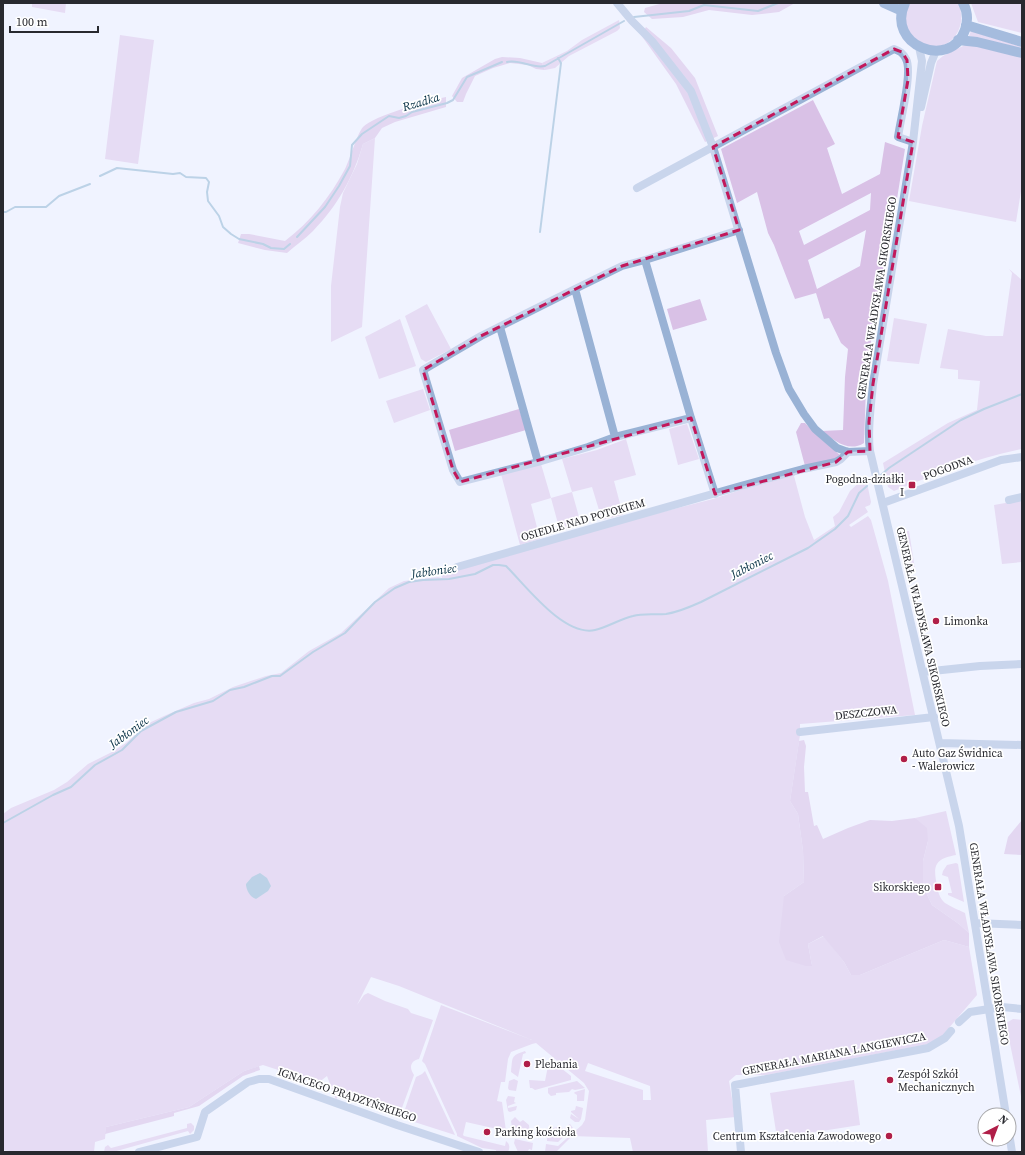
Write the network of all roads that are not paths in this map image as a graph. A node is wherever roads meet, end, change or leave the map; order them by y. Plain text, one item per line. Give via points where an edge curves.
1 (617, 3) edge
2 (884, 3) edge
3 (963, 3) edge
4 (903, 7) edge
5 (966, 24) junction
6 (958, 40) junction
7 (1022, 42) edge
8 (919, 47) junction
9 (936, 51) junction
10 (1022, 53) edge
11 (912, 142) junction
12 (713, 146) junction
13 (636, 188) dead end
14 (739, 230) junction
15 (645, 260) junction
16 (574, 289) junction
17 (500, 327) junction
18 (691, 418) junction
19 (615, 437) junction
20 (870, 451) junction
21 (848, 452) junction
22 (1022, 457) edge
23 (538, 462) junction
24 (715, 494) junction
25 (1022, 497) edge
26 (1009, 500) dead end
27 (883, 503) junction
28 (457, 567) dead end
29 (1022, 664) edge
30 (923, 672) junction
31 (934, 717) junction
32 (800, 732) dead end
33 (942, 743) junction
34 (1022, 745) edge
35 (975, 923) junction
36 (1022, 925) edge
37 (988, 1009) junction
38 (1022, 1009) edge
39 (959, 1022) dead end
40 (951, 1031) dead end
41 (1005, 1107) edge
42 (139, 1152) edge
43 (479, 1152) edge
44 (741, 1152) edge

1 - 12 street via 652,41 691,92
2 - 4 main road
3 - 5 main road via 967,16
4 - 8 main road via 904,32
5 - 6 main road via 964,33
5 - 7 main road
6 - 9 main road via 948,48
6 - 10 main road
8 - 9 main road
8 - 11 street, GENERAŁA WŁADYSŁAWA SIKORSKIEGO via 922,61
9 - 11 street, GENERAŁA WŁADYSŁAWA SIKORSKIEGO
11 - 12 street via 898,137 908,80 907,60 902,52 894,49
11 - 20 street, GENERAŁA WŁADYSŁAWA SIKORSKIEGO via 873,384 868,439
12 - 13 street
12 - 14 street
14 - 15 street
14 - 21 street via 789,389 815,429 837,448
15 - 16 street via 622,266
15 - 18 street
16 - 17 street
16 - 19 street
17 - 23 street
17 - 23 street via 423,370 453,470 460,482
18 - 19 street
18 - 24 street
19 - 23 street
20 - 21 street
20 - 27 street, GENERAŁA WŁADYSŁAWA SIKORSKIEGO
21 - 24 street, OSIEDLE NAD POTOKIEM via 836,462
22 - 27 street, POGODNA via 1001,460
24 - 28 street, OSIEDLE NAD POTOKIEM
25 - 26 street
27 - 30 street, GENERAŁA WŁADYSŁAWA SIKORSKIEGO
29 - 30 street
30 - 31 street, GENERAŁA WŁADYSŁAWA SIKORSKIEGO
31 - 32 street, DESZCZOWA
31 - 33 street, GENERAŁA WŁADYSŁAWA SIKORSKIEGO
33 - 34 street
33 - 35 street, GENERAŁA WŁADYSŁAWA SIKORSKIEGO
35 - 36 street
35 - 37 street, GENERAŁA WŁADYSŁAWA SIKORSKIEGO
37 - 38 street
37 - 39 street via 970,1012
37 - 41 street, GENERAŁA WŁADYSŁAWA SIKORSKIEGO
40 - 44 street, GENERAŁA MARIANA LANGIEWICZA via 928,1048 735,1085
42 - 43 street, IGNACEGO PRĄDZYŃSKIEGO via 197,1137 205,1112 248,1082 258,1079 269,1079

